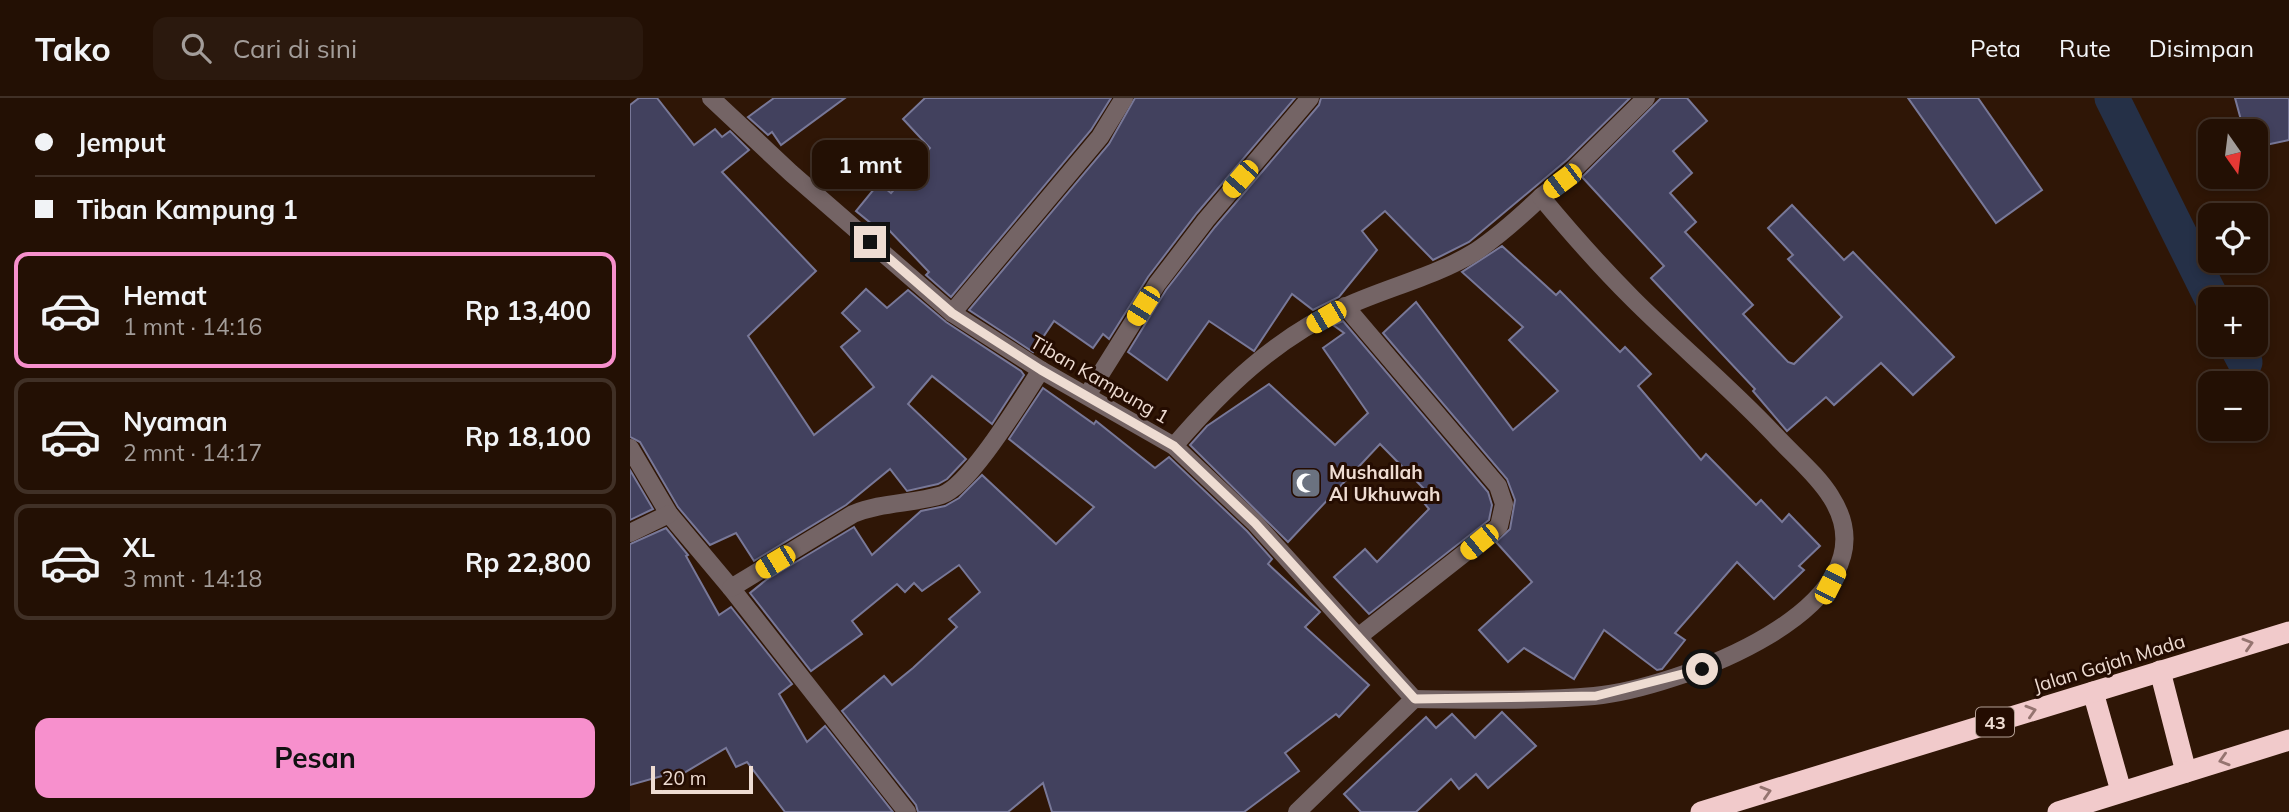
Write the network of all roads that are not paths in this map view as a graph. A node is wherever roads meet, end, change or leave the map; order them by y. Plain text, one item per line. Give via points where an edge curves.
1 (711, 98) edge
2 (1124, 98) edge
3 (1310, 98) edge
4 (1646, 98) edge
5 (1541, 197) junction
6 (1345, 306) junction
7 (952, 313) junction
8 (1041, 370) junction
9 (1088, 394) junction
10 (1174, 446) junction
11 (630, 448) edge
12 (669, 514) junction
13 (630, 533) edge
14 (731, 589) junction
15 (2289, 632) edge
16 (1359, 637) junction
17 (2160, 671) junction
18 (2093, 692) junction
19 (1415, 699) junction
20 (2289, 740) edge
21 (2186, 772) junction
22 (2121, 791) junction
23 (907, 812) edge
24 (1297, 812) edge
25 (1701, 812) edge
26 (2058, 812) edge

1 - 7 street, Tiban Kampung 1
2 - 7 street via 1100,137
3 - 9 street via 1157,284
4 - 5 street
5 - 6 street via 1474,252
5 - 19 street via 1633,299 1744,403 1831,496 1844,526 1844,557 1830,584 1805,608 1750,648 1702,669 1596,696
6 - 10 street via 1269,351 1220,393
6 - 16 street via 1498,486 1504,504 1499,526
7 - 8 street, Tiban Kampung 1
8 - 9 street, Tiban Kampung 1
8 - 14 street via 992,443 943,495 875,505 853,514
9 - 10 street, Tiban Kampung 1
10 - 16 street, Tiban Kampung 1 via 1255,523
11 - 12 street
12 - 13 street
12 - 14 street
14 - 23 street
17 -> 15 highway, Jalan Gajah Mada / 43
16 - 19 street, Tiban Kampung 1
17 - 18 highway, Jalan Gajah Mada / 43
17 - 21 highway
18 - 22 highway
25 -> 18 highway, Jalan Gajah Mada / 43
19 - 24 street
20 -> 21 highway
21 - 22 highway
22 - 26 highway

